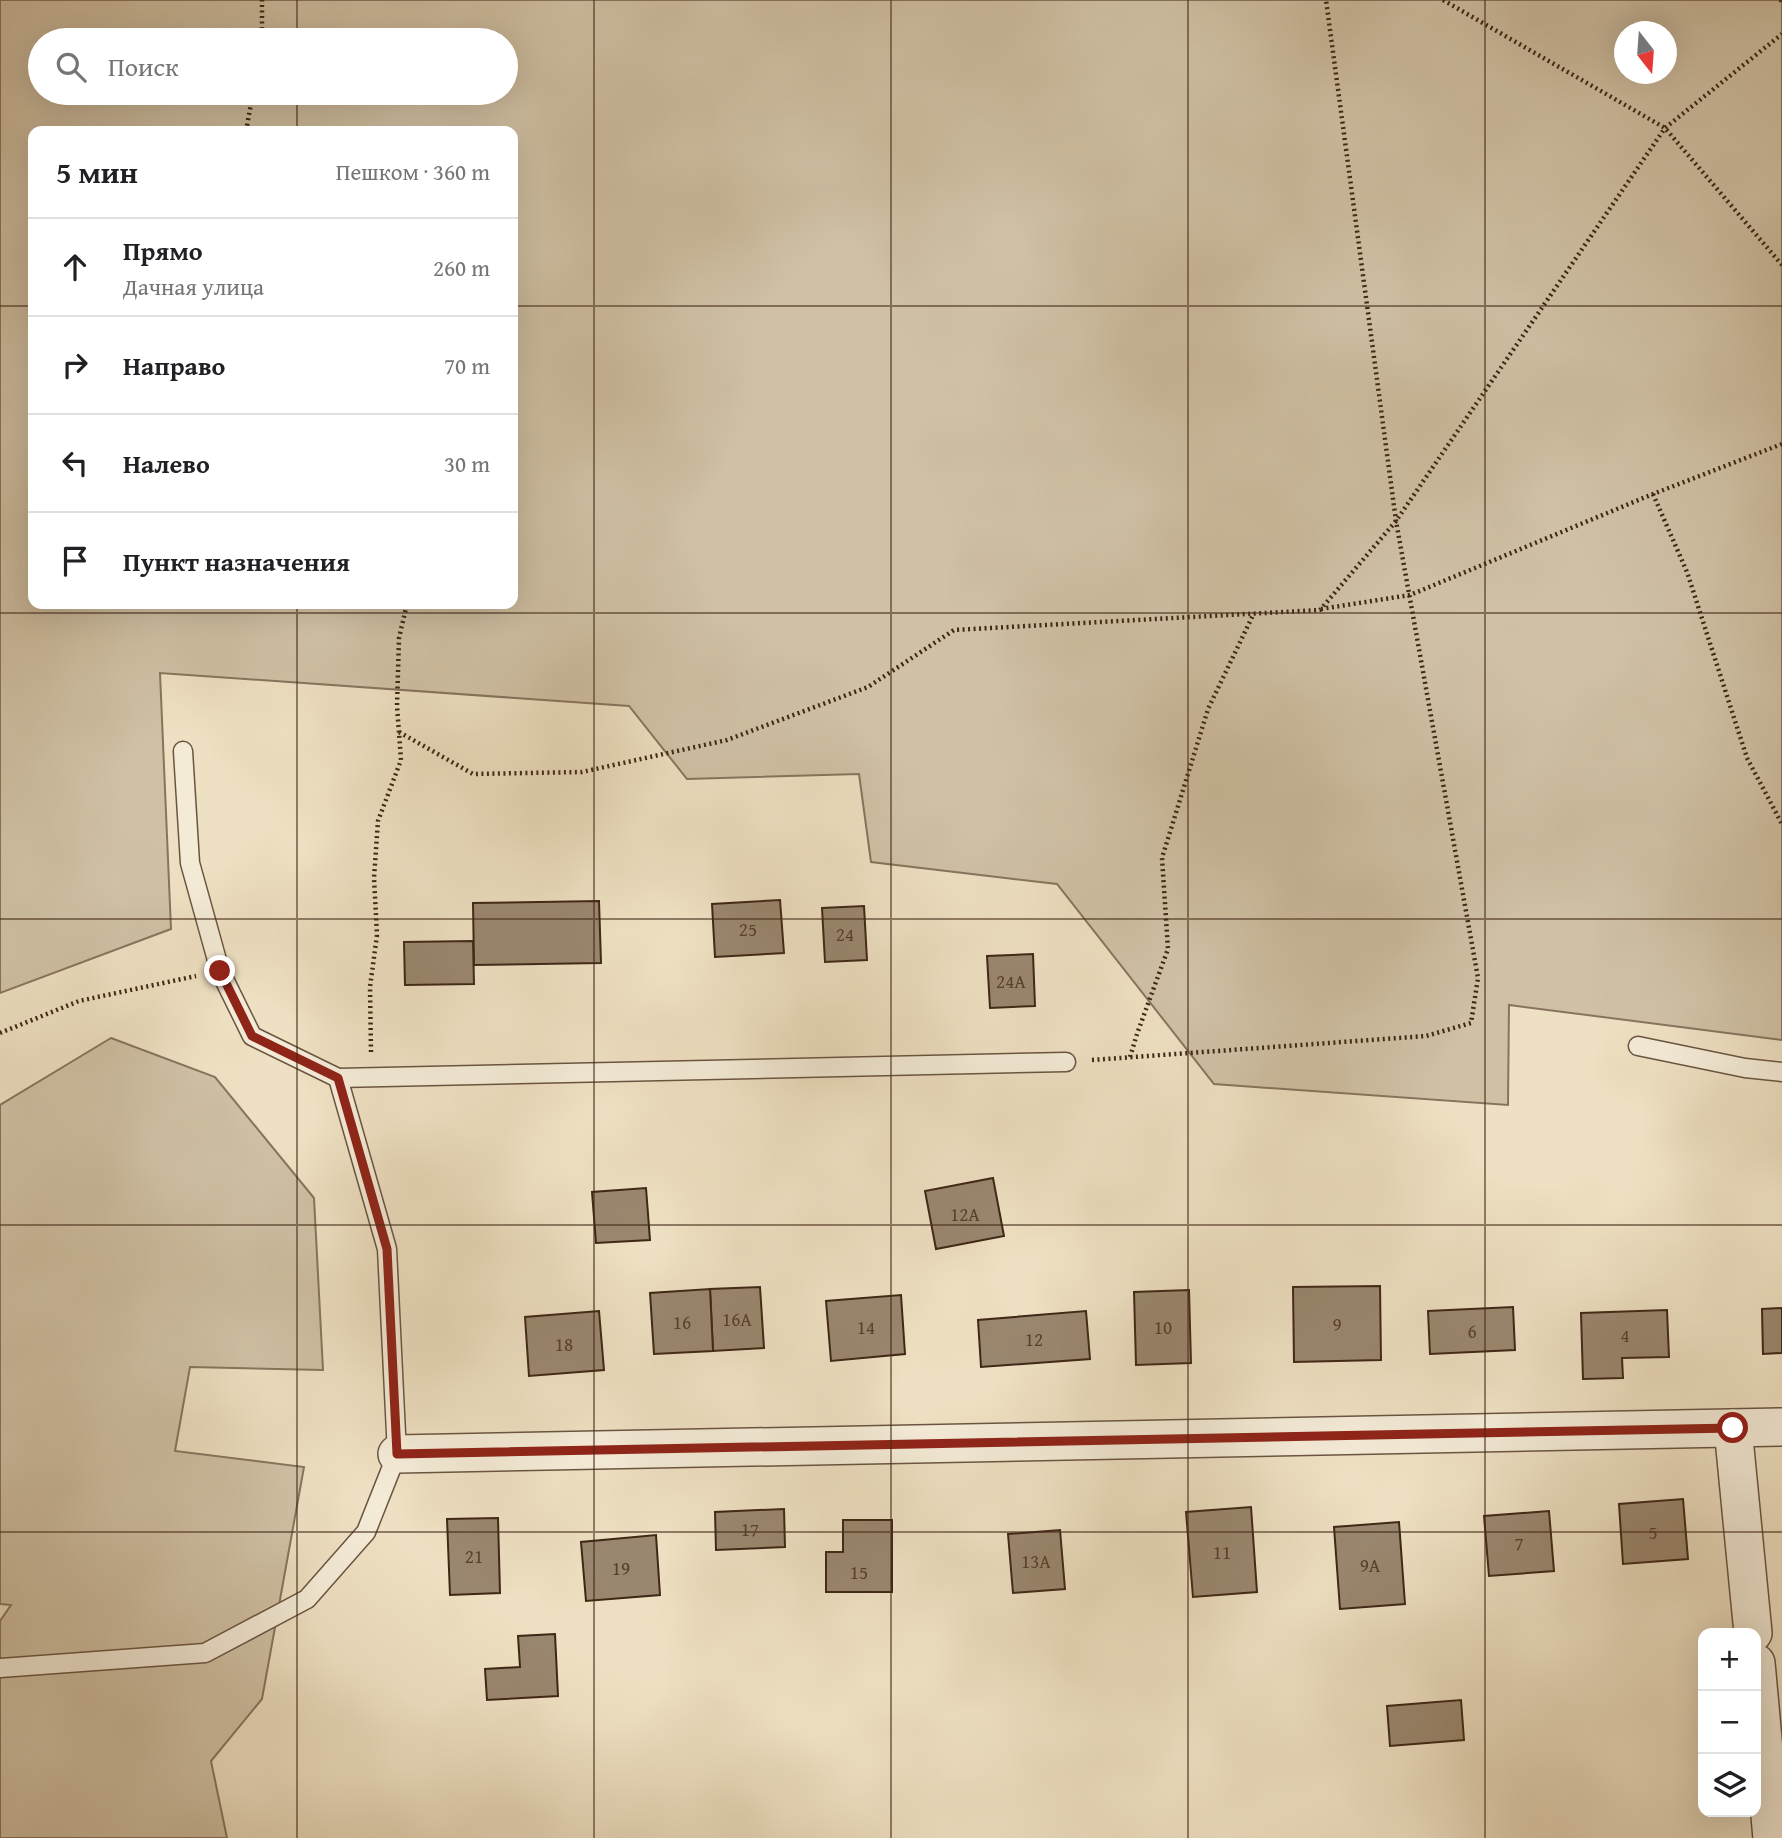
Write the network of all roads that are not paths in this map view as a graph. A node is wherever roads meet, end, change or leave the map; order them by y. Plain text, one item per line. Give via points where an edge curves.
1 (183, 751) dead end
2 (1638, 1046) dead end
3 (1066, 1062) road end
4 (1782, 1072) edge
5 (338, 1078) junction
6 (1782, 1427) edge
7 (1733, 1428) junction
8 (397, 1454) junction
9 (1753, 1628) edge
10 (0, 1668) edge
11 (1759, 1691) edge
12 (1772, 1838) edge

1 - 5 lane via 190,863 220,971 252,1036
2 - 4 lane
3 - 5 lane
5 - 8 lane via 387,1249
6 - 7 street
7 - 8 street
7 - 9 street
8 - 10 lane via 366,1532 307,1599 205,1653
11 - 12 street

